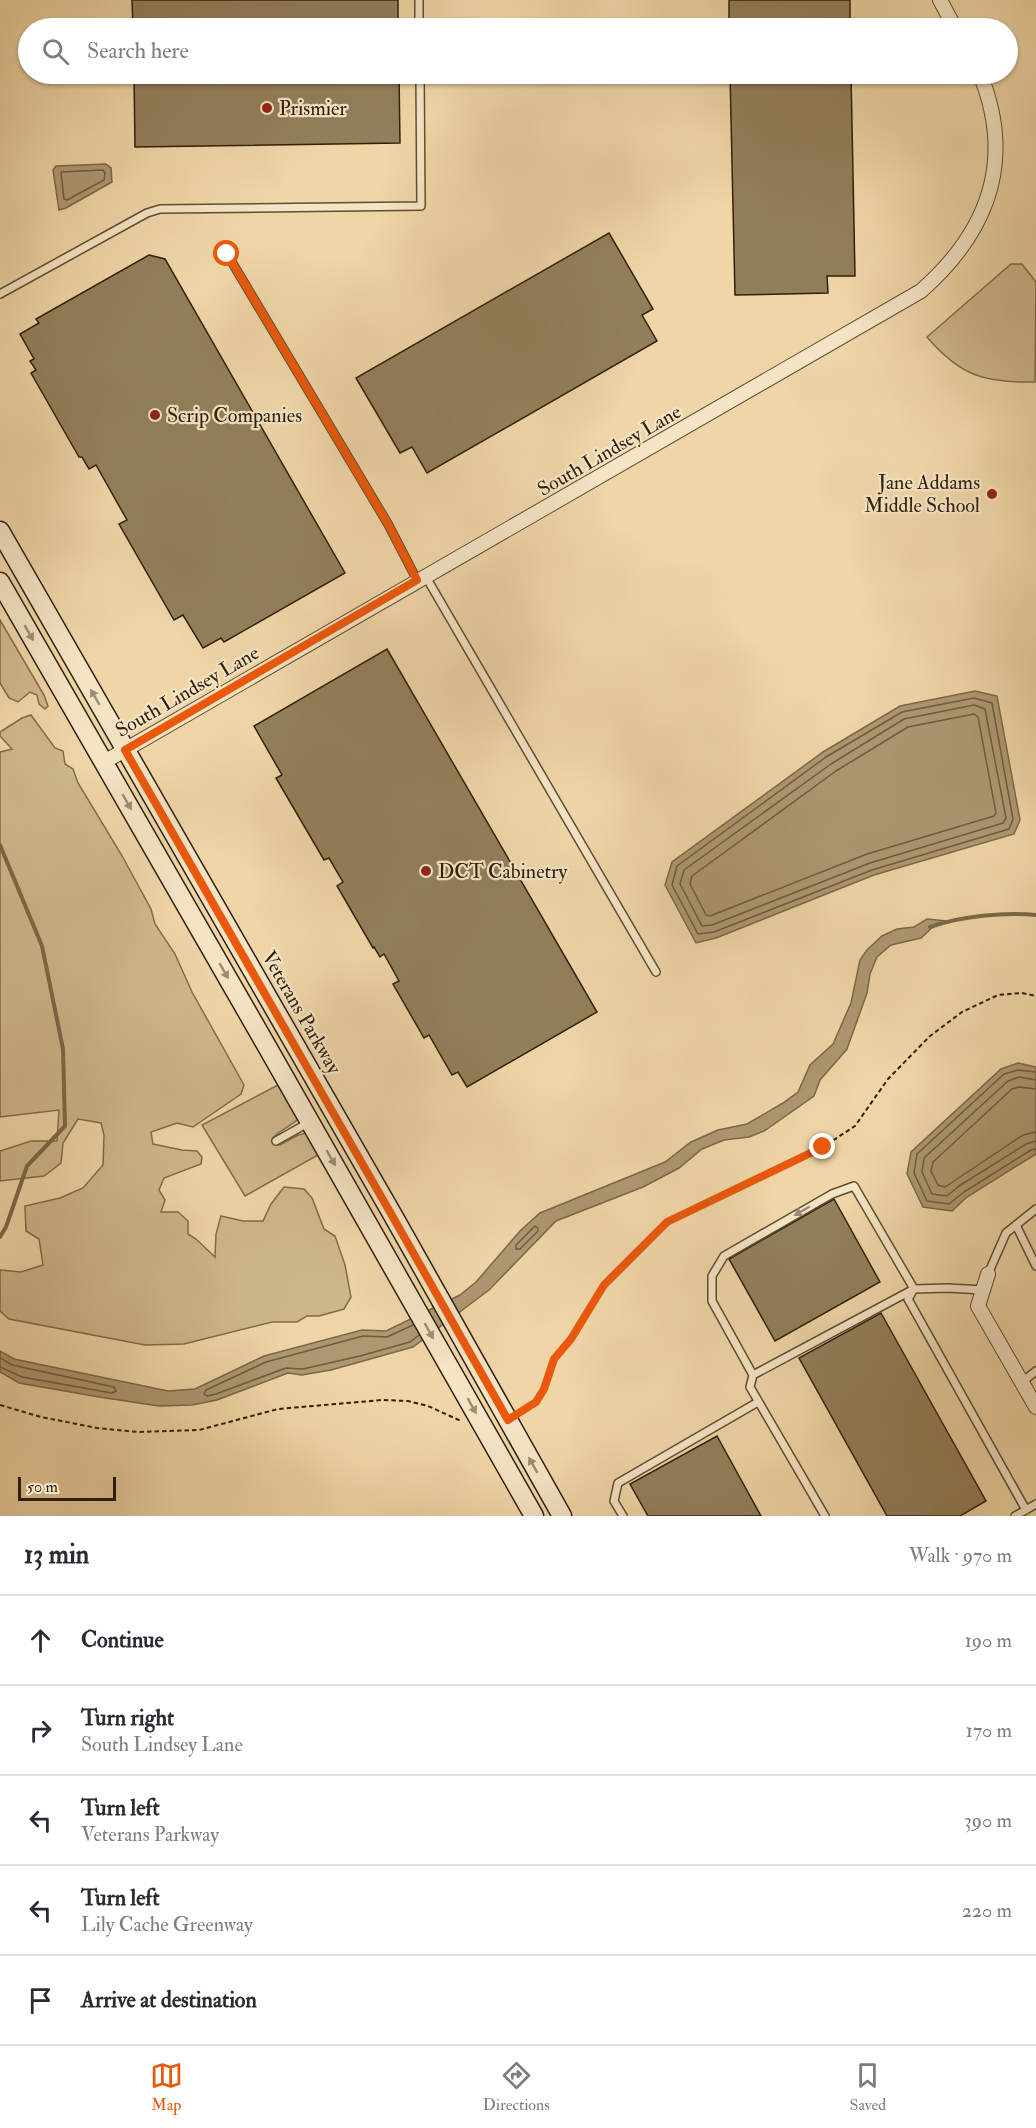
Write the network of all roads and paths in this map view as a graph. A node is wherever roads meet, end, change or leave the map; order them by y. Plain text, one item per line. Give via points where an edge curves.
1 (419, 0) edge
2 (940, 0) edge
3 (419, 18) edge
4 (950, 18) edge
5 (420, 84) edge
6 (984, 84) edge
7 (227, 254) dead end
8 (0, 294) edge
9 (0, 531) edge
10 (422, 578) junction
11 (0, 582) edge
12 (125, 750) junction
13 (104, 762) junction
14 (656, 972) dead end
15 (1036, 996) edge
16 (310, 1121) junction
17 (276, 1141) dead end
18 (1036, 1209) edge
19 (1016, 1225) junction
20 (1036, 1266) edge
21 (988, 1274) joint
22 (914, 1289) junction
23 (983, 1290) junction
24 (1036, 1371) edge
25 (753, 1375) junction
26 (1022, 1382) junction
27 (758, 1402) junction
28 (0, 1405) edge
29 (1036, 1407) edge
30 (477, 1415) junction
31 (508, 1420) junction
32 (1036, 1504) edge
33 (1026, 1510) junction
34 (534, 1516) edge
35 (562, 1516) edge
36 (623, 1516) edge
37 (825, 1516) edge
38 (1015, 1516) edge

1 - 3 lane
2 - 4 street
5 - 8 lane via 421,206 160,209
6 - 10 street, South Lindsey Lane via 996,128 994,170 981,216 943,272 890,310
7 - 10 lane
12 -> 9 main road, Veterans Parkway
10 - 12 street, South Lindsey Lane
10 - 14 lane
11 -> 13 main road
12 - 13 street, South Lindsey Lane
12 - 31 main road, Veterans Parkway
13 -> 16 main road
15 - 31 path via 998,995 962,1012 930,1036 888,1079 855,1126 823,1147 667,1222 604,1285 554,1359 536,1402
16 - 17 lane
16 -> 30 main road
18 - 19 lane
19 - 20 lane
19 - 21 lane via 1006,1233
21 - 23 street
22 - 23 lane
22 - 25 lane
22 -> 25 lane via 854,1186 832,1194 724,1256 712,1276 712,1301
22 - 33 lane via 908,1299
23 - 26 street via 978,1306
24 - 26 lane
25 - 27 lane via 750,1387
26 - 29 street
27 - 36 lane via 618,1483 614,1501
27 - 37 lane
28 - 30 path via 40,1417 138,1432 199,1430 278,1409 382,1400 428,1406 465,1421
30 - 34 main road
35 -> 31 main road, Veterans Parkway
32 - 33 lane
33 - 38 lane

